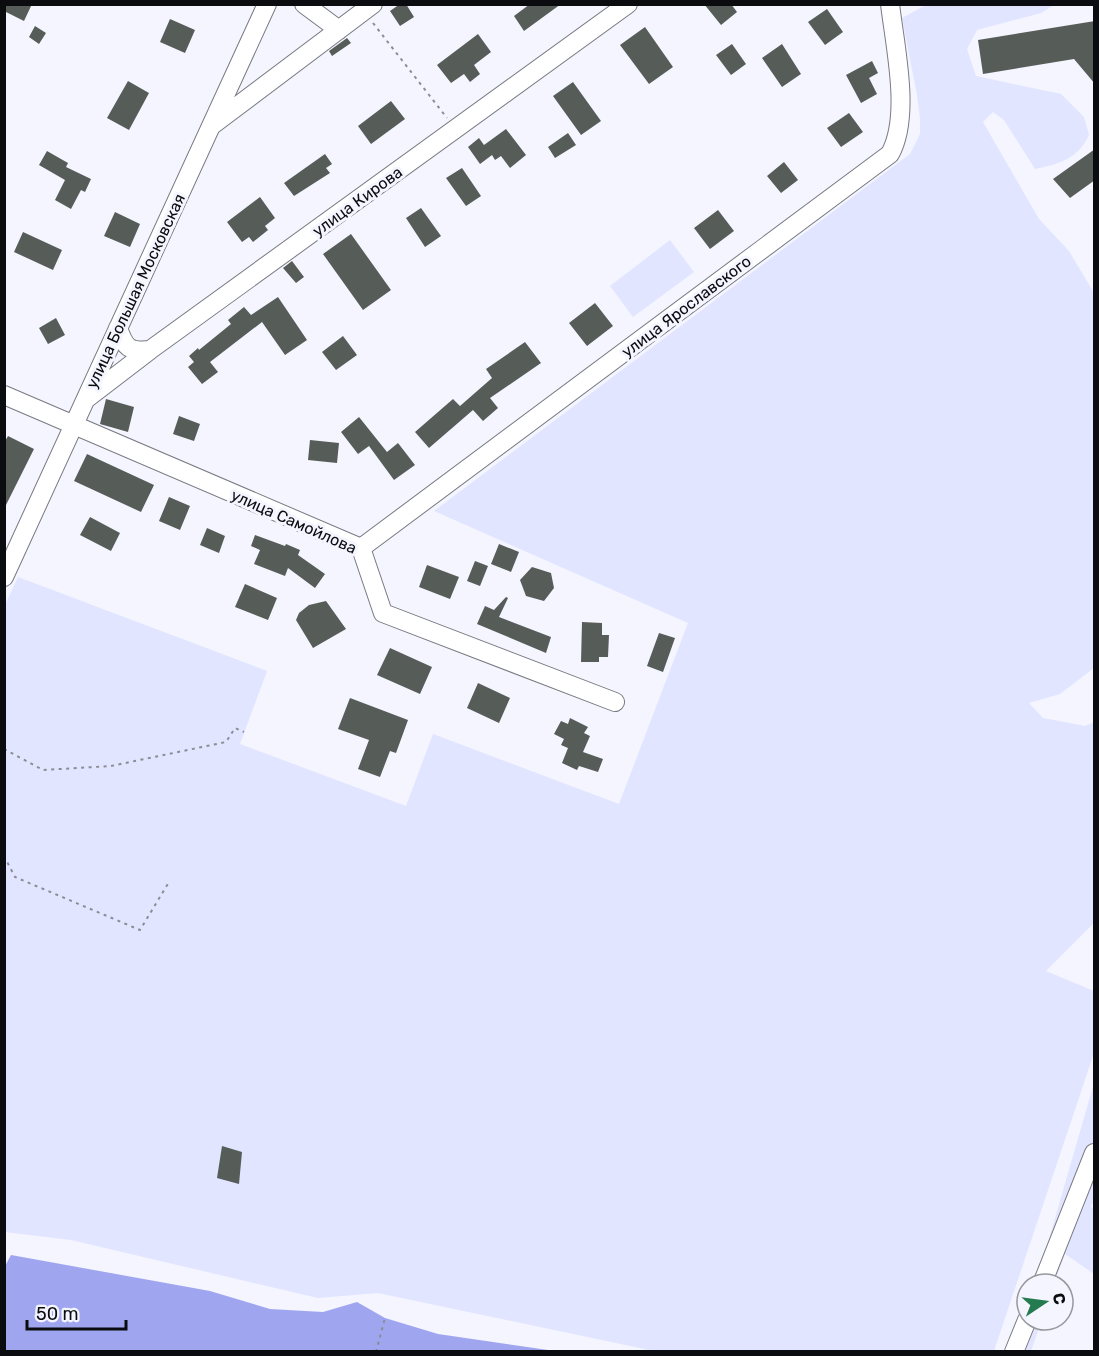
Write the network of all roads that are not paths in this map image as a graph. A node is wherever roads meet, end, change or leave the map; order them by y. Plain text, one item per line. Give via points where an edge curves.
1 (267, 4) edge
2 (304, 4) edge
3 (628, 4) edge
4 (890, 4) edge
5 (369, 8) edge
6 (339, 30) junction
7 (210, 127) junction
8 (118, 328) junction
9 (150, 350) junction
10 (4, 395) edge
11 (86, 399) junction
12 (74, 424) junction
13 (361, 548) junction
14 (4, 577) edge
15 (615, 702) dead end
16 (1095, 1153) edge
17 (1047, 1272) edge
18 (1022, 1332) edge
19 (1014, 1352) edge

1 - 7 street, улица Большая Московская
2 - 6 street
3 - 9 street, улица Кирова
4 - 13 street, улица Ярославского via 901,106 900,128 890,154
5 - 6 street
6 - 7 street
7 - 8 street, улица Большая Московская
8 - 9 street via 128,348
8 - 11 street, улица Большая Московская
9 - 11 street, улица Кирова
10 - 12 street, улица Самойлова
11 - 12 street, улица Большая Московская
12 - 13 street, улица Самойлова
12 - 14 street, улица Большая Московская
13 - 15 street, улица Самойлова via 383,613
16 - 17 street
18 - 19 street

